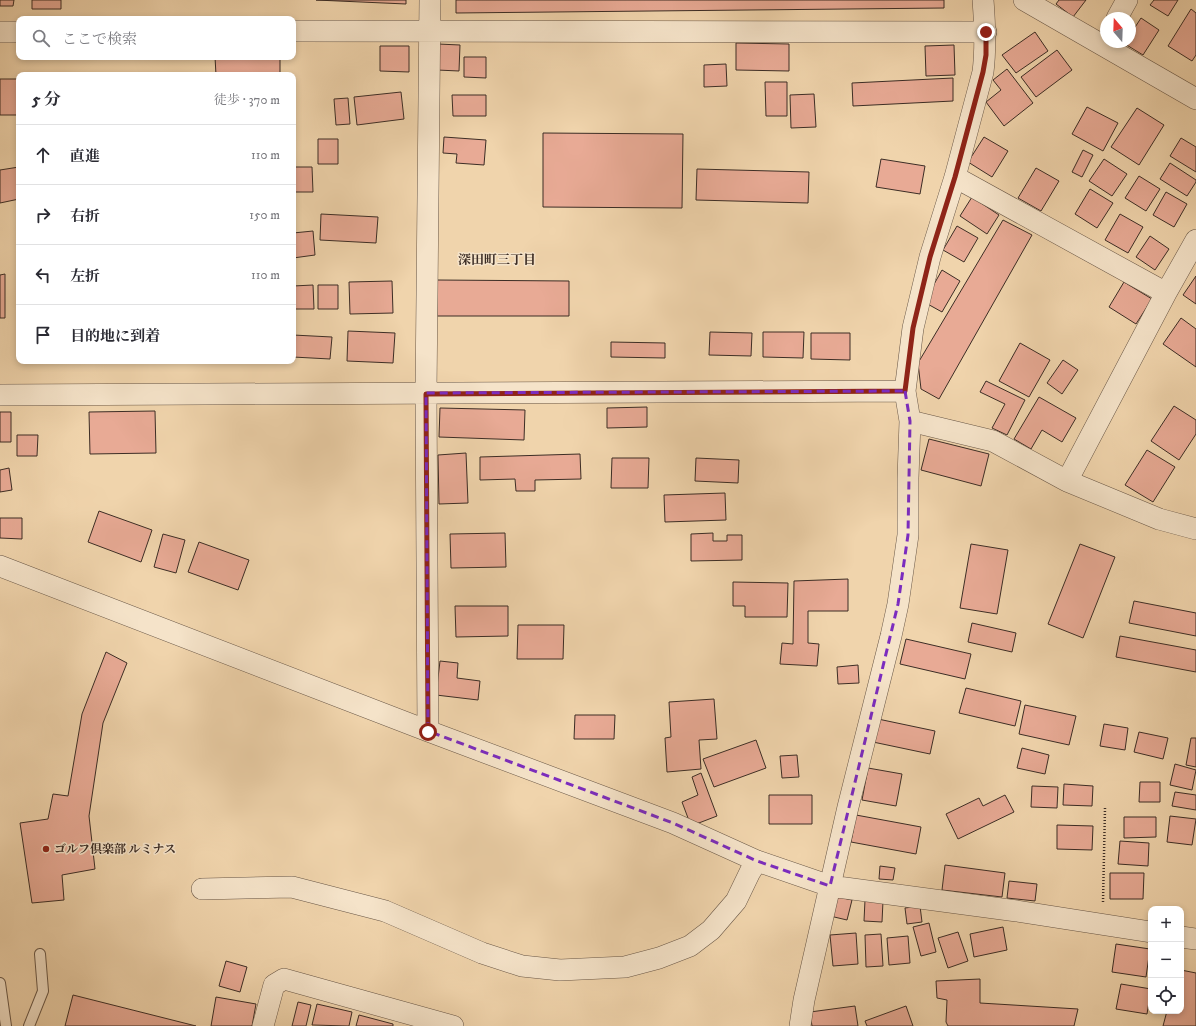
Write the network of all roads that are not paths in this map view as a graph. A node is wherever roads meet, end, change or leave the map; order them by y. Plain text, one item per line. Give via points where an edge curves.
1 (430, 0) edge
2 (983, 0) edge
3 (1024, 0) edge
4 (1127, 0) edge
5 (1120, 12) edge
6 (296, 31) edge
7 (430, 31) junction
8 (0, 32) edge
9 (16, 32) edge
10 (986, 32) junction
11 (1100, 39) edge
12 (1115, 48) edge
13 (1196, 98) edge
14 (955, 177) junction
15 (1196, 240) edge
16 (1166, 293) junction
17 (905, 391) junction
18 (426, 394) junction
19 (0, 395) edge
20 (910, 421) junction
21 (1067, 481) junction
22 (1196, 529) edge
23 (0, 566) edge
24 (428, 732) junction
25 (757, 861) junction
26 (830, 886) junction
27 (202, 889) dead end
28 (1148, 932) edge
29 (1184, 937) edge
30 (1196, 939) edge
31 (40, 954) dead end
32 (0, 982) edge
33 (6, 1026) edge
34 (30, 1026) edge
35 (263, 1026) edge
36 (453, 1026) edge
37 (800, 1026) edge

1 - 7 street
2 - 10 street
3 - 11 street
4 - 5 street
6 - 7 street
7 - 10 street
7 - 18 street
8 - 9 street
10 - 14 street via 983,72
12 - 13 street
14 - 16 street
14 - 17 street via 930,257 916,314
15 - 16 street
16 - 21 street
17 - 18 street
17 - 20 street
18 - 19 street
18 - 24 street
20 - 21 street via 993,441
20 - 26 street via 908,535 898,604
21 - 22 street via 1159,519
23 - 24 street
24 - 25 street via 673,823
25 - 26 street
25 - 27 street via 736,901 711,930 690,946 625,967 560,970 522,966 482,953 385,911 292,887
26 - 28 street
26 - 37 street
29 - 30 street
31 - 34 lane via 43,991
32 - 33 lane
35 - 36 street via 274,985 284,979

